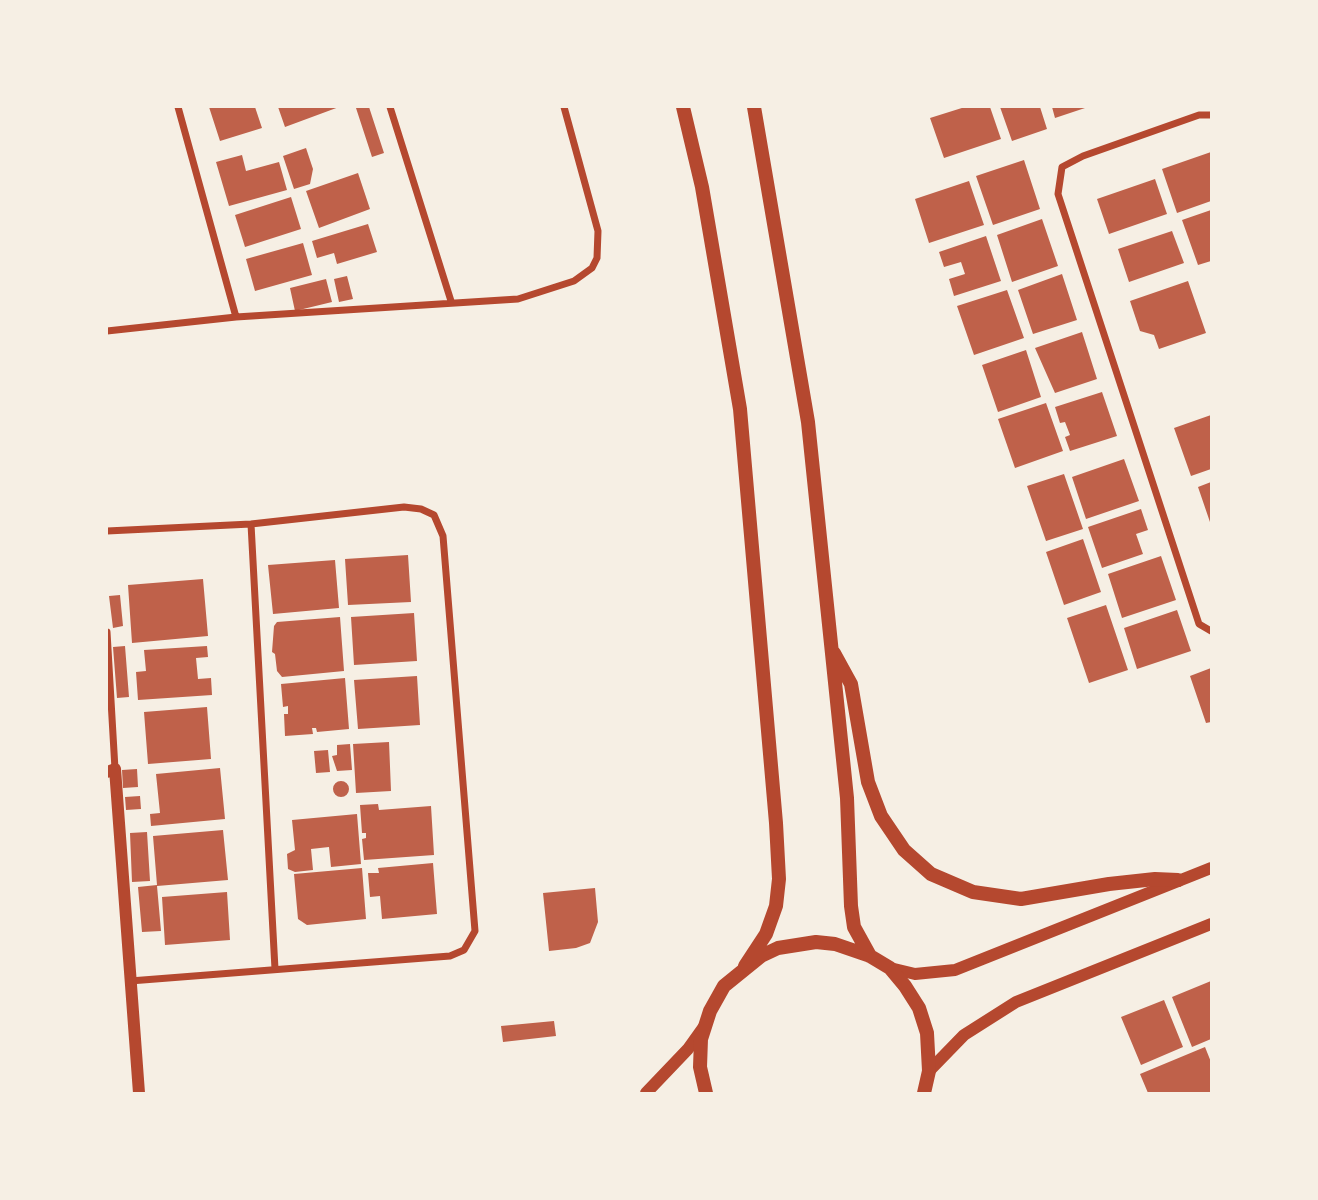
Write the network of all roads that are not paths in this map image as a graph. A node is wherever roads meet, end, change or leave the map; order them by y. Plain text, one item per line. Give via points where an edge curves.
1 (178, 107) edge
2 (390, 107) edge
3 (564, 107) edge
4 (683, 107) edge
5 (754, 107) edge
6 (1211, 115) edge
7 (452, 301) junction
8 (236, 317) junction
9 (107, 331) edge
10 (251, 524) junction
11 (107, 531) edge
12 (1211, 631) edge
13 (107, 632) edge
14 (832, 651) junction
15 (111, 771) edge
16 (1211, 867) edge
17 (1178, 880) junction
18 (1211, 924) edge
19 (870, 957) junction
20 (745, 966) junction
21 (890, 968) junction
22 (275, 969) junction
23 (130, 981) junction
24 (705, 1025) junction
25 (929, 1071) junction
26 (139, 1093) edge
27 (646, 1093) edge
28 (706, 1093) edge
29 (924, 1093) edge

1 - 8 street
2 - 7 street
3 - 7 street via 594,211 598,246 592,268 562,287 518,299
4 - 20 main road via 702,187 741,421 776,823 776,906 766,934
5 - 14 main road via 808,422
6 - 12 street via 1199,115 1083,156 1062,167 1058,194 1199,624
7 - 8 street
8 - 9 street
10 - 11 street
10 - 22 street
10 - 22 street via 404,507 434,515 443,536 475,931 464,950 450,956
13 - 15 street
14 - 17 main road via 851,684 867,782 881,816 904,850 931,874 972,892 1021,900 1108,884
14 - 19 main road via 847,798 850,906 854,926
15 - 23 street
16 - 17 street
17 - 21 street via 955,970 924,974
18 - 25 street via 1016,1002 964,1035
19 - 20 main road via 835,944 797,943
19 - 21 main road
20 - 24 main road via 724,986
21 - 25 main road via 919,1008 927,1033
22 - 23 street
23 - 26 street
24 - 27 street
24 - 28 main road via 700,1067
25 - 29 main road

